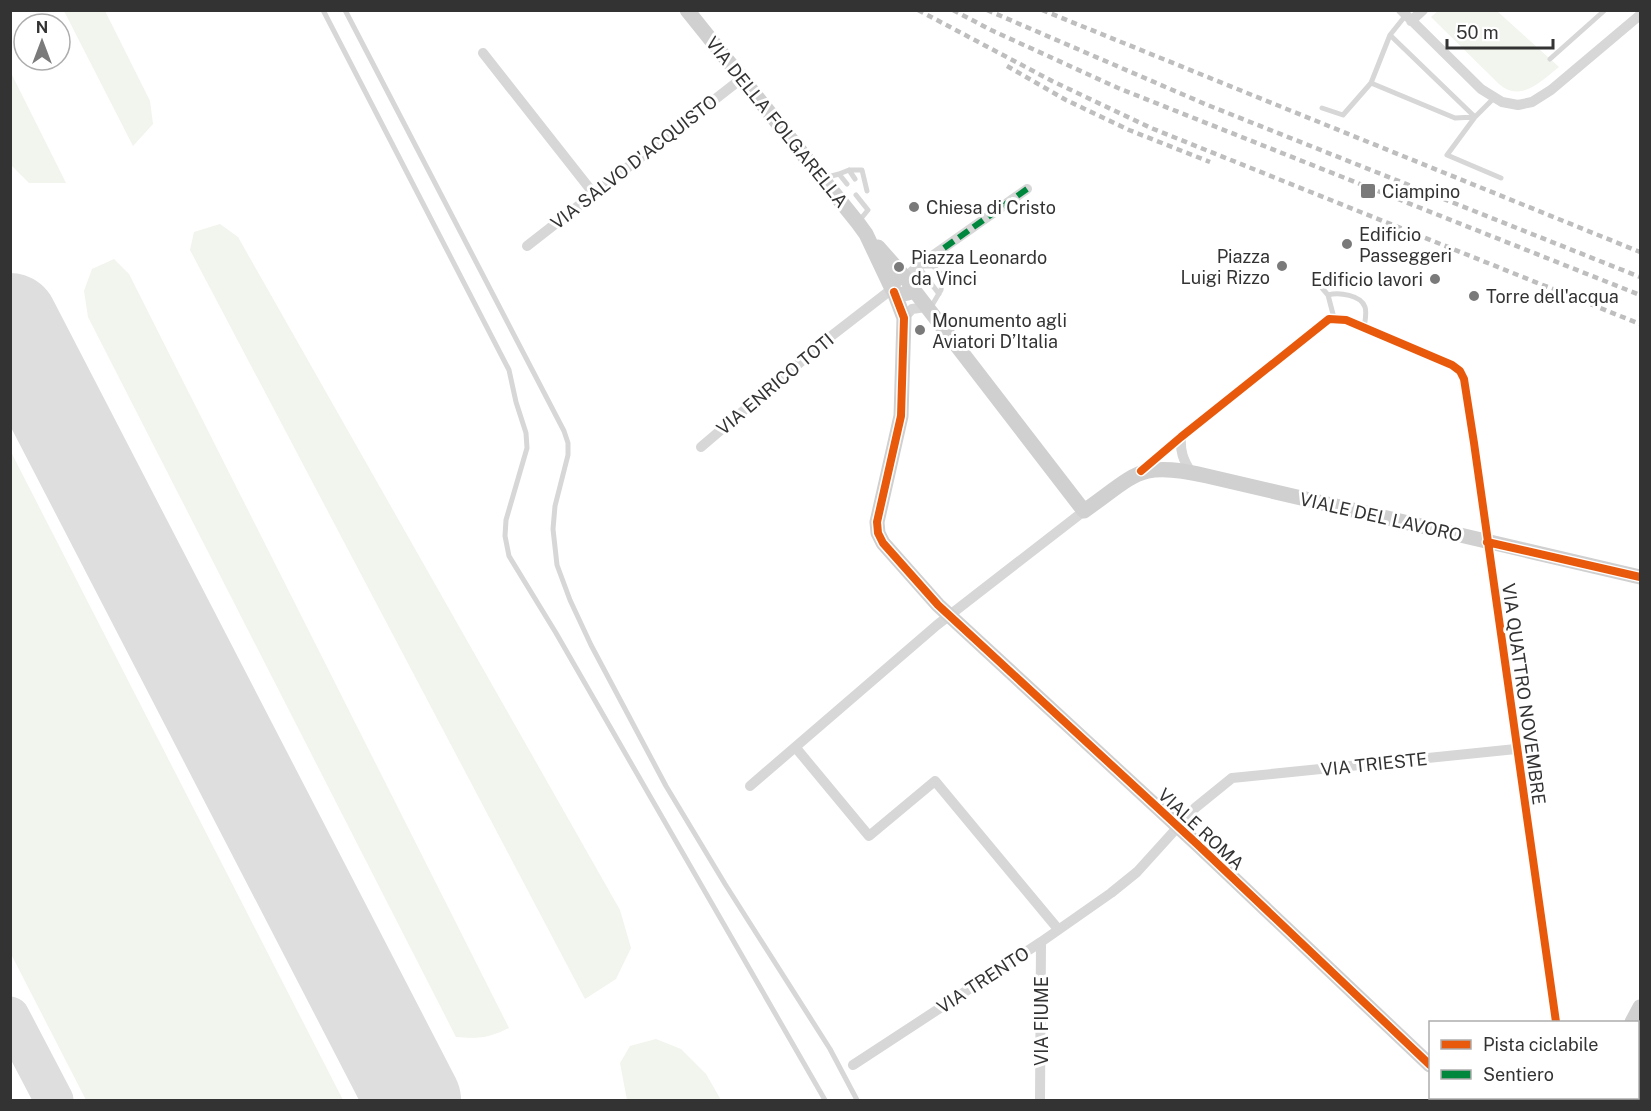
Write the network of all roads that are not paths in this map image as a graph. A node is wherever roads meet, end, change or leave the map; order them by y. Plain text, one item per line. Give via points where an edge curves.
1 (323, 10) edge
2 (345, 10) edge
3 (687, 10) edge
4 (1423, 10) edge
5 (1605, 10) edge
6 (1406, 16) edge
7 (1638, 20) edge
8 (1390, 35) junction
9 (483, 53) dead end
10 (1550, 58) dead end
11 (741, 79) junction
12 (1371, 83) junction
13 (1494, 98) junction
14 (1322, 108) dead end
15 (1475, 117) junction
16 (849, 170) junction
17 (839, 174) junction
18 (1501, 178) dead end
19 (822, 179) junction
20 (855, 179) dead end
21 (848, 184) dead end
22 (864, 189) dead end
23 (1027, 189) dead end
24 (594, 194) junction
25 (856, 195) dead end
26 (869, 203) dead end
27 (864, 222) junction
28 (526, 246) dead end
29 (918, 266) junction
30 (908, 282) junction
31 (1322, 288) dead end
32 (893, 291) junction
33 (939, 294) junction
34 (1328, 295) junction
35 (927, 309) junction
36 (904, 318) junction
37 (1334, 318) junction
38 (1364, 328) junction
39 (1180, 437) junction
40 (701, 447) dead end
41 (1142, 471) junction
42 (1191, 472) junction
43 (1084, 512) junction
44 (1488, 542) junction
45 (1641, 577) edge
46 (950, 616) junction
47 (796, 748) junction
48 (1516, 749) junction
49 (1232, 778) joint
50 (750, 786) dead end
51 (1178, 827) junction
52 (1058, 930) junction
53 (1041, 942) junction
54 (1641, 1007) edge
55 (1556, 1021) edge
56 (1633, 1021) edge
57 (1429, 1063) edge
58 (853, 1065) dead end
59 (825, 1101) edge
60 (857, 1101) edge
61 (1040, 1101) edge

1 - 59 lane via 509,370 527,448 506,520 509,556
2 - 60 lane via 564,431 568,449 555,506 553,539 557,565 591,645 666,786 830,1049
3 - 11 street, VIA DELLA FOLGARELLA
4 - 6 street
5 - 10 lane
6 - 8 lane
6 - 13 street via 1471,81
7 - 13 street via 1540,98 1518,105
8 - 12 lane
8 - 15 lane
9 - 24 street
11 - 19 street, VIA DELLA FOLGARELLA
11 - 24 street, VIA SALVO D'ACQUISTO
12 - 14 lane via 1343,115
12 - 15 lane via 1455,118
13 - 15 lane
15 - 18 lane via 1447,155
16 - 17 lane
16 - 20 lane
16 - 22 lane via 862,170 867,191
17 - 19 lane
17 - 21 lane
19 - 27 street, VIA DELLA FOLGARELLA
23 - 29 street
24 - 28 street, VIA SALVO D'ACQUISTO
25 - 27 lane
26 - 27 lane
27 - 30 street
27 - 32 street
29 - 30 street
29 - 33 lane
29 - 33 lane via 933,266 941,272 944,280
30 - 32 street via 896,279
30 - 35 street
31 - 34 lane
32 - 36 street
32 - 40 street, VIA ENRICO TOTI via 850,321
33 - 35 lane
34 - 37 lane
34 - 38 lane via 1339,293 1361,301 1366,309
35 - 36 street via 912,309
35 - 43 street
36 - 46 street, VIALE ROMA via 901,416 877,522 878,533
37 - 38 street
37 - 39 street via 1322,323
38 - 44 street, VIA QUATTRO NOVEMBRE via 1460,371
39 - 41 street
39 - 42 street via 1184,461
41 - 42 street, VIALE DEL LAVORO via 1155,468
41 - 43 street
42 - 44 street, VIALE DEL LAVORO
43 - 46 street
44 - 45 street, VIALE DEL LAVORO
44 - 48 street, VIA QUATTRO NOVEMBRE
46 - 47 street
46 - 51 street, VIALE ROMA
47 - 50 street
47 - 52 street via 868,836 935,781
48 - 49 street, VIA TRIESTE
48 - 55 street, VIA QUATTRO NOVEMBRE
49 - 51 street, VIA TRENTO
51 - 52 street, VIA TRENTO via 1137,872
51 - 57 street, VIALE ROMA
52 - 53 street, VIA TRENTO
53 - 58 street, VIA TRENTO
53 - 61 street, VIA FIUME
54 - 56 street

